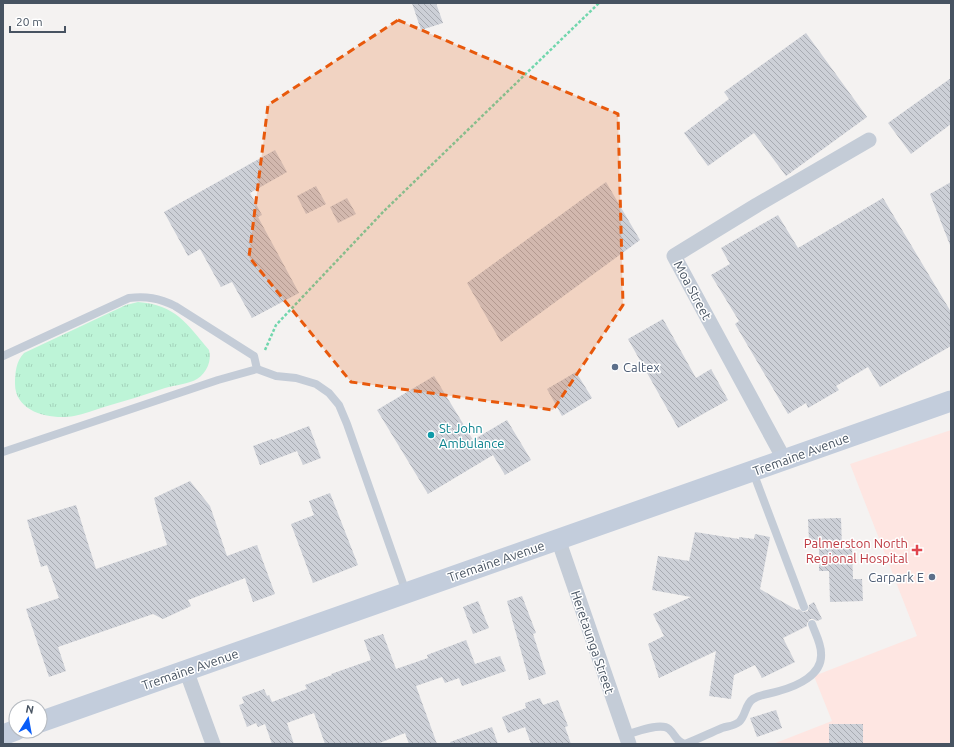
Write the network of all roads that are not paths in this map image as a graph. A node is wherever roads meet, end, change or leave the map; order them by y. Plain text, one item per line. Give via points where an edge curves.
1 (869, 140) dead end
2 (3, 356) edge
3 (257, 369) junction
4 (951, 401) edge
5 (3, 452) edge
6 (784, 460) junction
7 (752, 471) junction
8 (558, 539) junction
9 (406, 593) junction
10 (804, 607) dead end
11 (812, 624) dead end
12 (186, 670) junction
13 (48, 719) edge
14 (627, 739) edge
15 (213, 744) edge

1 - 6 street, Moa Street via 674,256
2 - 3 lane via 129,298 150,297 175,306 254,356
3 - 5 lane
3 - 9 lane via 276,376 316,384 329,393 339,405
4 - 6 main road, Tremaine Avenue
6 - 7 main road, Tremaine Avenue
7 - 8 main road, Tremaine Avenue
7 - 10 lane
8 - 9 main road, Tremaine Avenue
8 - 14 street, Heretaunga Street
9 - 12 main road, Tremaine Avenue
11 - 14 lane via 821,654 816,670 796,686 751,700 745,714 736,724 685,744 680,743 670,730 659,726
12 - 13 main road, Tremaine Avenue
12 - 15 street

